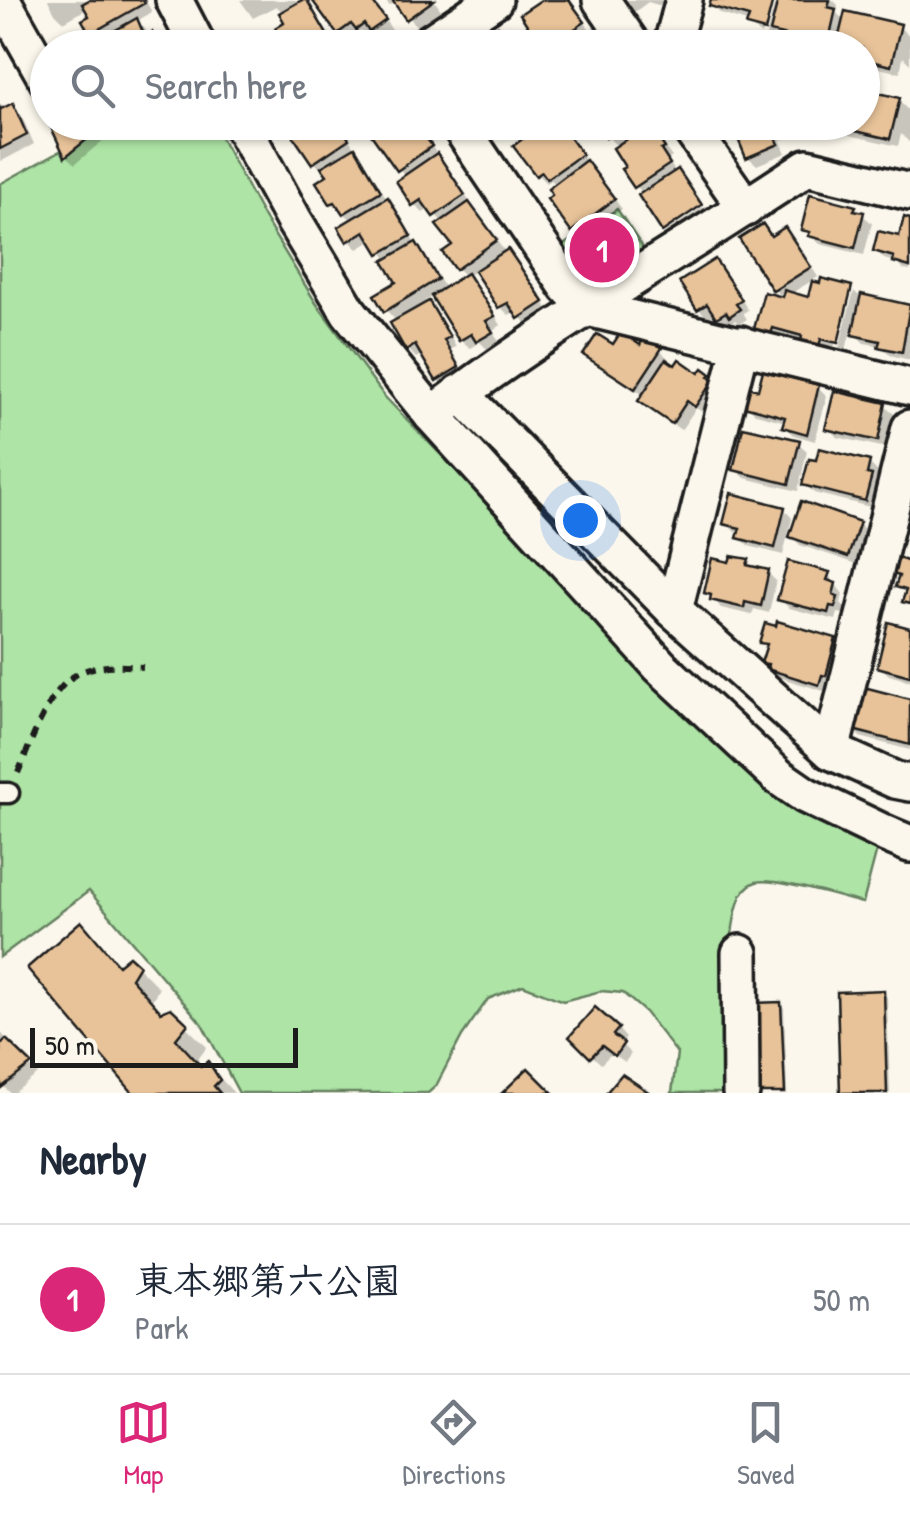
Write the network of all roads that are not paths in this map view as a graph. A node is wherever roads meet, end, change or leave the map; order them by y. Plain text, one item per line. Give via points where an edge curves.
1 (2, 0) edge
2 (174, 0) edge
3 (494, 0) edge
4 (601, 0) edge
5 (684, 0) edge
6 (190, 30) edge
7 (449, 30) edge
8 (622, 30) edge
9 (676, 30) edge
10 (30, 50) edge
11 (250, 140) edge
12 (469, 140) edge
13 (699, 140) edge
14 (910, 192) edge
15 (746, 208) junction
16 (588, 308) junction
17 (741, 344) junction
18 (910, 386) edge
19 (460, 394) junction
20 (432, 416) junction
21 (910, 428) edge
22 (674, 610) junction
23 (832, 751) junction
24 (910, 783) edge
25 (910, 844) edge
26 (740, 953) dead end
27 (741, 1093) edge

1 - 10 street
2 - 6 street
3 - 7 street
4 - 8 street
5 - 9 street
11 - 20 street via 349,312
12 - 16 street
13 - 15 street
14 - 15 street via 807,167
15 - 16 street
16 - 17 street
16 - 19 street
17 - 18 street
17 - 22 street
19 - 20 street
19 - 22 street
20 - 25 street via 660,666 779,776
21 - 23 street
22 - 23 street
23 - 24 street
26 - 27 street

